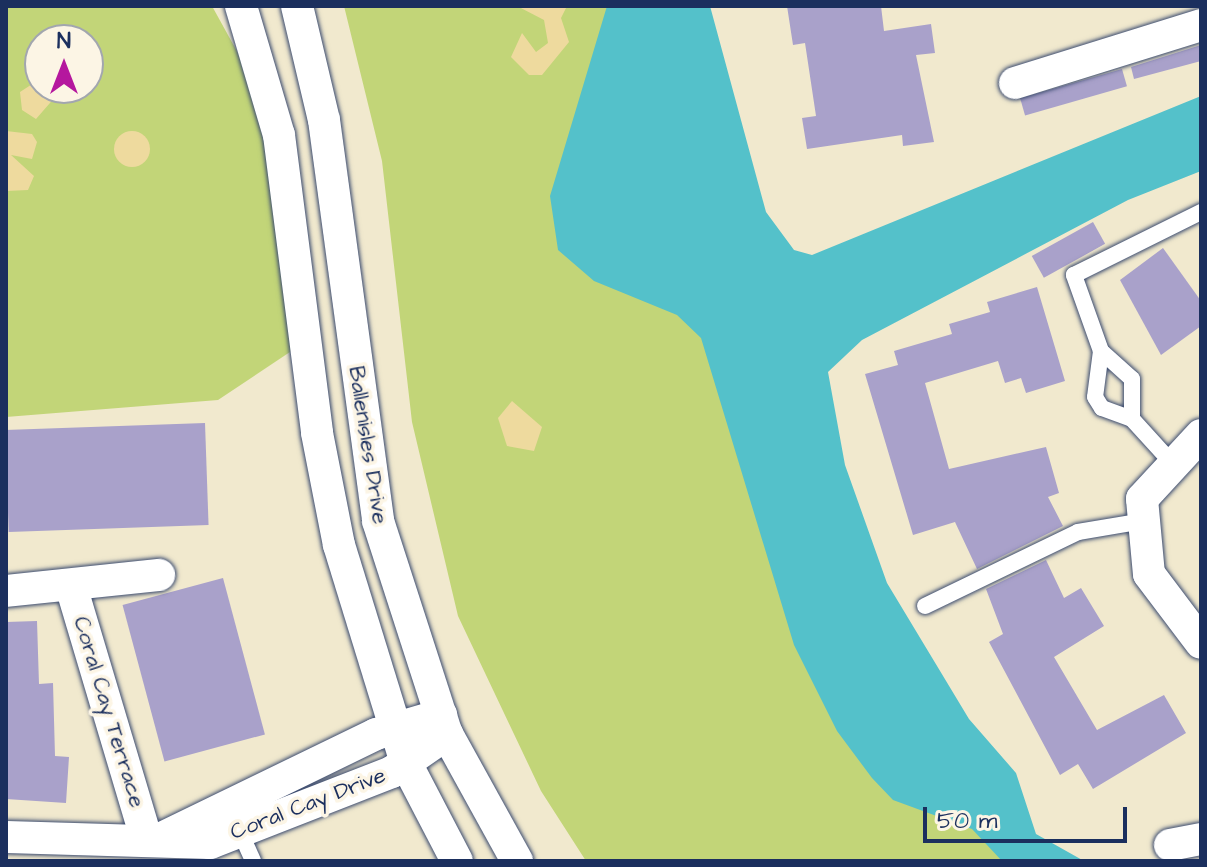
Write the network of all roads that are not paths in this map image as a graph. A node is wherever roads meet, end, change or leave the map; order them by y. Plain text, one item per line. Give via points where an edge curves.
1 (241, 6) edge
2 (297, 6) edge
3 (1201, 25) edge
4 (1015, 83) dead end
5 (1201, 212) edge
6 (1101, 351) junction
7 (1132, 419) junction
8 (1201, 435) edge
9 (1172, 463) junction
10 (1144, 521) junction
11 (159, 575) dead end
12 (71, 586) junction
13 (6, 591) edge
14 (925, 606) dead end
15 (1201, 643) edge
16 (444, 725) junction
17 (394, 728) junction
18 (406, 763) junction
19 (234, 816) junction
20 (6, 837) edge
21 (153, 838) junction
22 (253, 861) edge
23 (457, 861) edge
24 (517, 861) edge

1 - 17 street, Ballenisles Drive via 279,135 317,433 339,545
2 - 16 street, Ballenisles Drive via 324,120 378,521
3 - 4 street
5 - 6 lane via 1074,275
6 - 7 lane via 1132,379
6 - 7 lane via 1095,397
7 - 9 lane
8 - 9 street
9 - 10 street via 1142,499
10 - 14 lane via 1078,532
10 - 15 street via 1149,574
11 - 12 street, Coral Cay Terrace
12 - 13 street, Coral Cay Terrace
12 - 21 street, Coral Cay Terrace
16 - 17 street, Coral Cay Drive
16 - 18 street, Coral Cay Drive
16 - 24 street, Ballenisles Drive
17 - 18 street, Ballenisles Drive
17 - 19 street, Coral Cay Drive
18 - 19 street, Coral Cay Drive
18 - 23 street, Ballenisles Drive
19 - 21 street, Coral Cay Drive
19 - 22 lane
20 - 21 street, Coral Cay Drive

